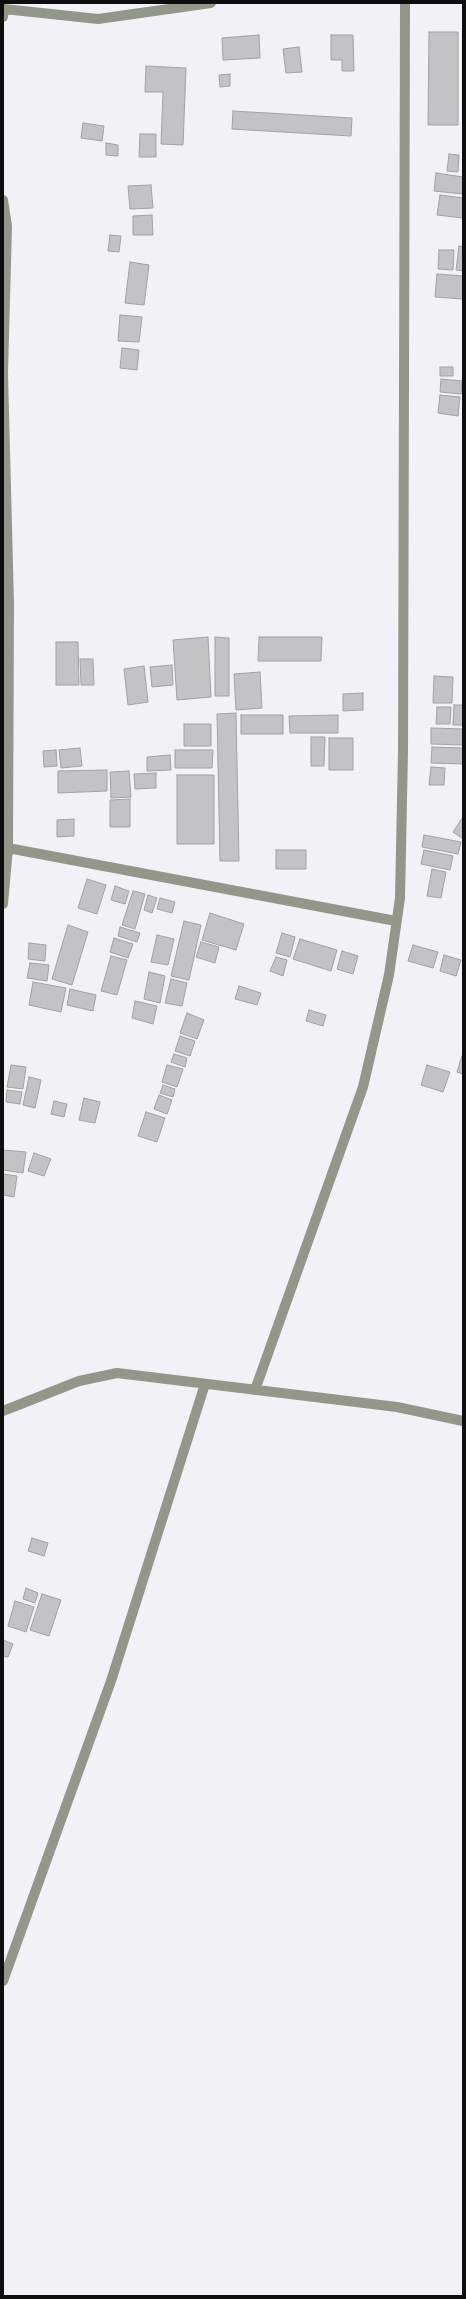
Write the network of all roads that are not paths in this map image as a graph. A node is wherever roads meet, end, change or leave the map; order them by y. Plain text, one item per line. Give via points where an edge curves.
1 (211, 3) edge
2 (405, 3) edge
3 (185, 5) edge
4 (3, 12) edge
5 (3, 200) edge
6 (6, 849) edge
7 (3, 904) edge
8 (396, 921) junction
9 (205, 1384) junction
10 (255, 1390) junction
11 (3, 1411) edge
12 (463, 1421) edge
13 (3, 1981) edge

1 - 3 street
2 - 8 street via 403,752 400,898
3 - 4 street via 98,19
5 - 6 street via 7,226 3,373 9,604
6 - 7 street
6 - 8 street
8 - 10 street via 389,975 363,1086
9 - 10 street
9 - 11 street via 117,1373 79,1381
9 - 13 street via 111,1680
10 - 12 street via 397,1407

